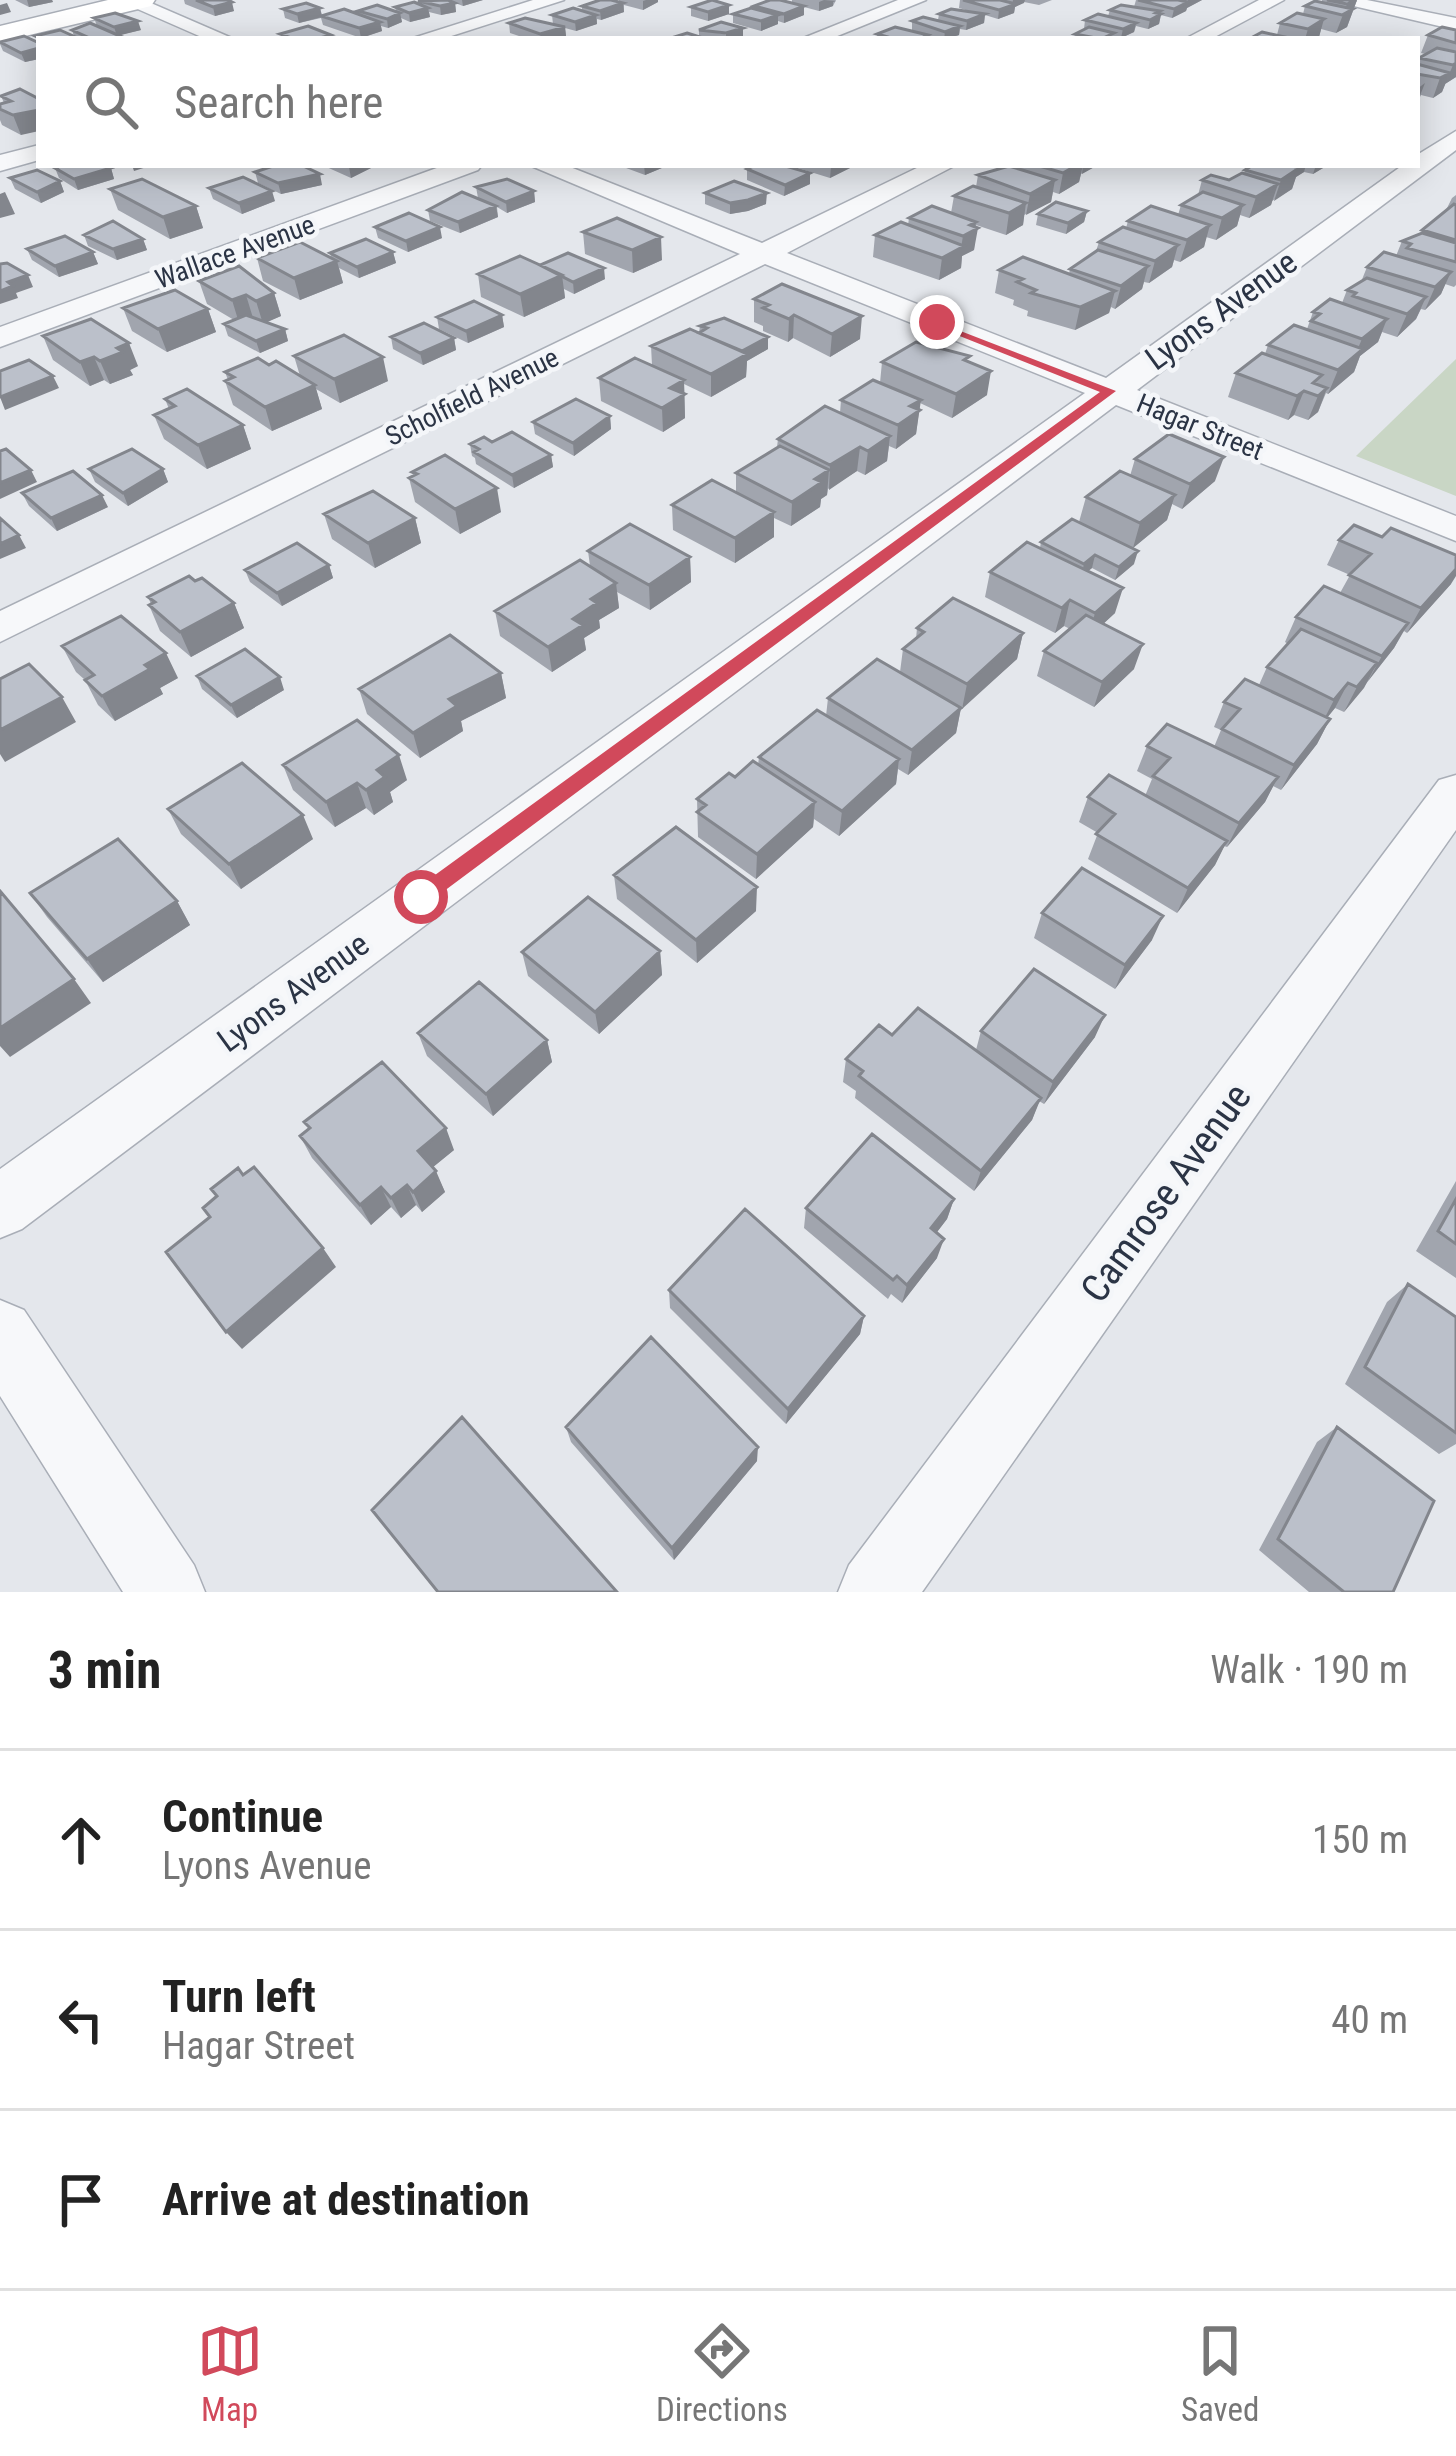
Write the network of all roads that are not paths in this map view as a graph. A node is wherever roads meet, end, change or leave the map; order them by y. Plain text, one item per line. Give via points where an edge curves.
1 (554, 0) edge
2 (916, 0) edge
3 (1274, 0) edge
4 (1338, 0) edge
5 (134, 1) edge
6 (1456, 24) edge
7 (0, 34) edge
8 (217, 36) edge
9 (430, 36) edge
10 (819, 36) edge
11 (1202, 36) edge
12 (1456, 138) edge
13 (36, 153) edge
14 (0, 163) edge
15 (1420, 164) edge
16 (461, 168) edge
17 (549, 168) edge
18 (937, 168) edge
19 (1415, 168) edge
20 (764, 254) junction
21 (0, 338) edge
22 (1109, 391) junction
23 (1456, 529) edge
24 (0, 628) edge
25 (1456, 793) edge
26 (0, 1207) edge
27 (0, 1334) edge
28 (167, 1592) edge
29 (876, 1592) edge

1 - 9 street
2 - 10 street
3 - 11 street
4 - 6 street
5 - 7 main road
5 - 8 street
12 - 15 street, Lyons Avenue
13 - 14 street
16 - 21 street, Wallace Avenue
17 - 20 street, Hagar Street
18 - 20 street, Scholfield Avenue
19 - 22 street, Lyons Avenue
20 - 22 street, Hagar Street
20 - 24 street, Scholfield Avenue
22 - 23 street, Hagar Street
22 - 26 street, Lyons Avenue
25 - 29 street, Camrose Avenue
27 - 28 street

